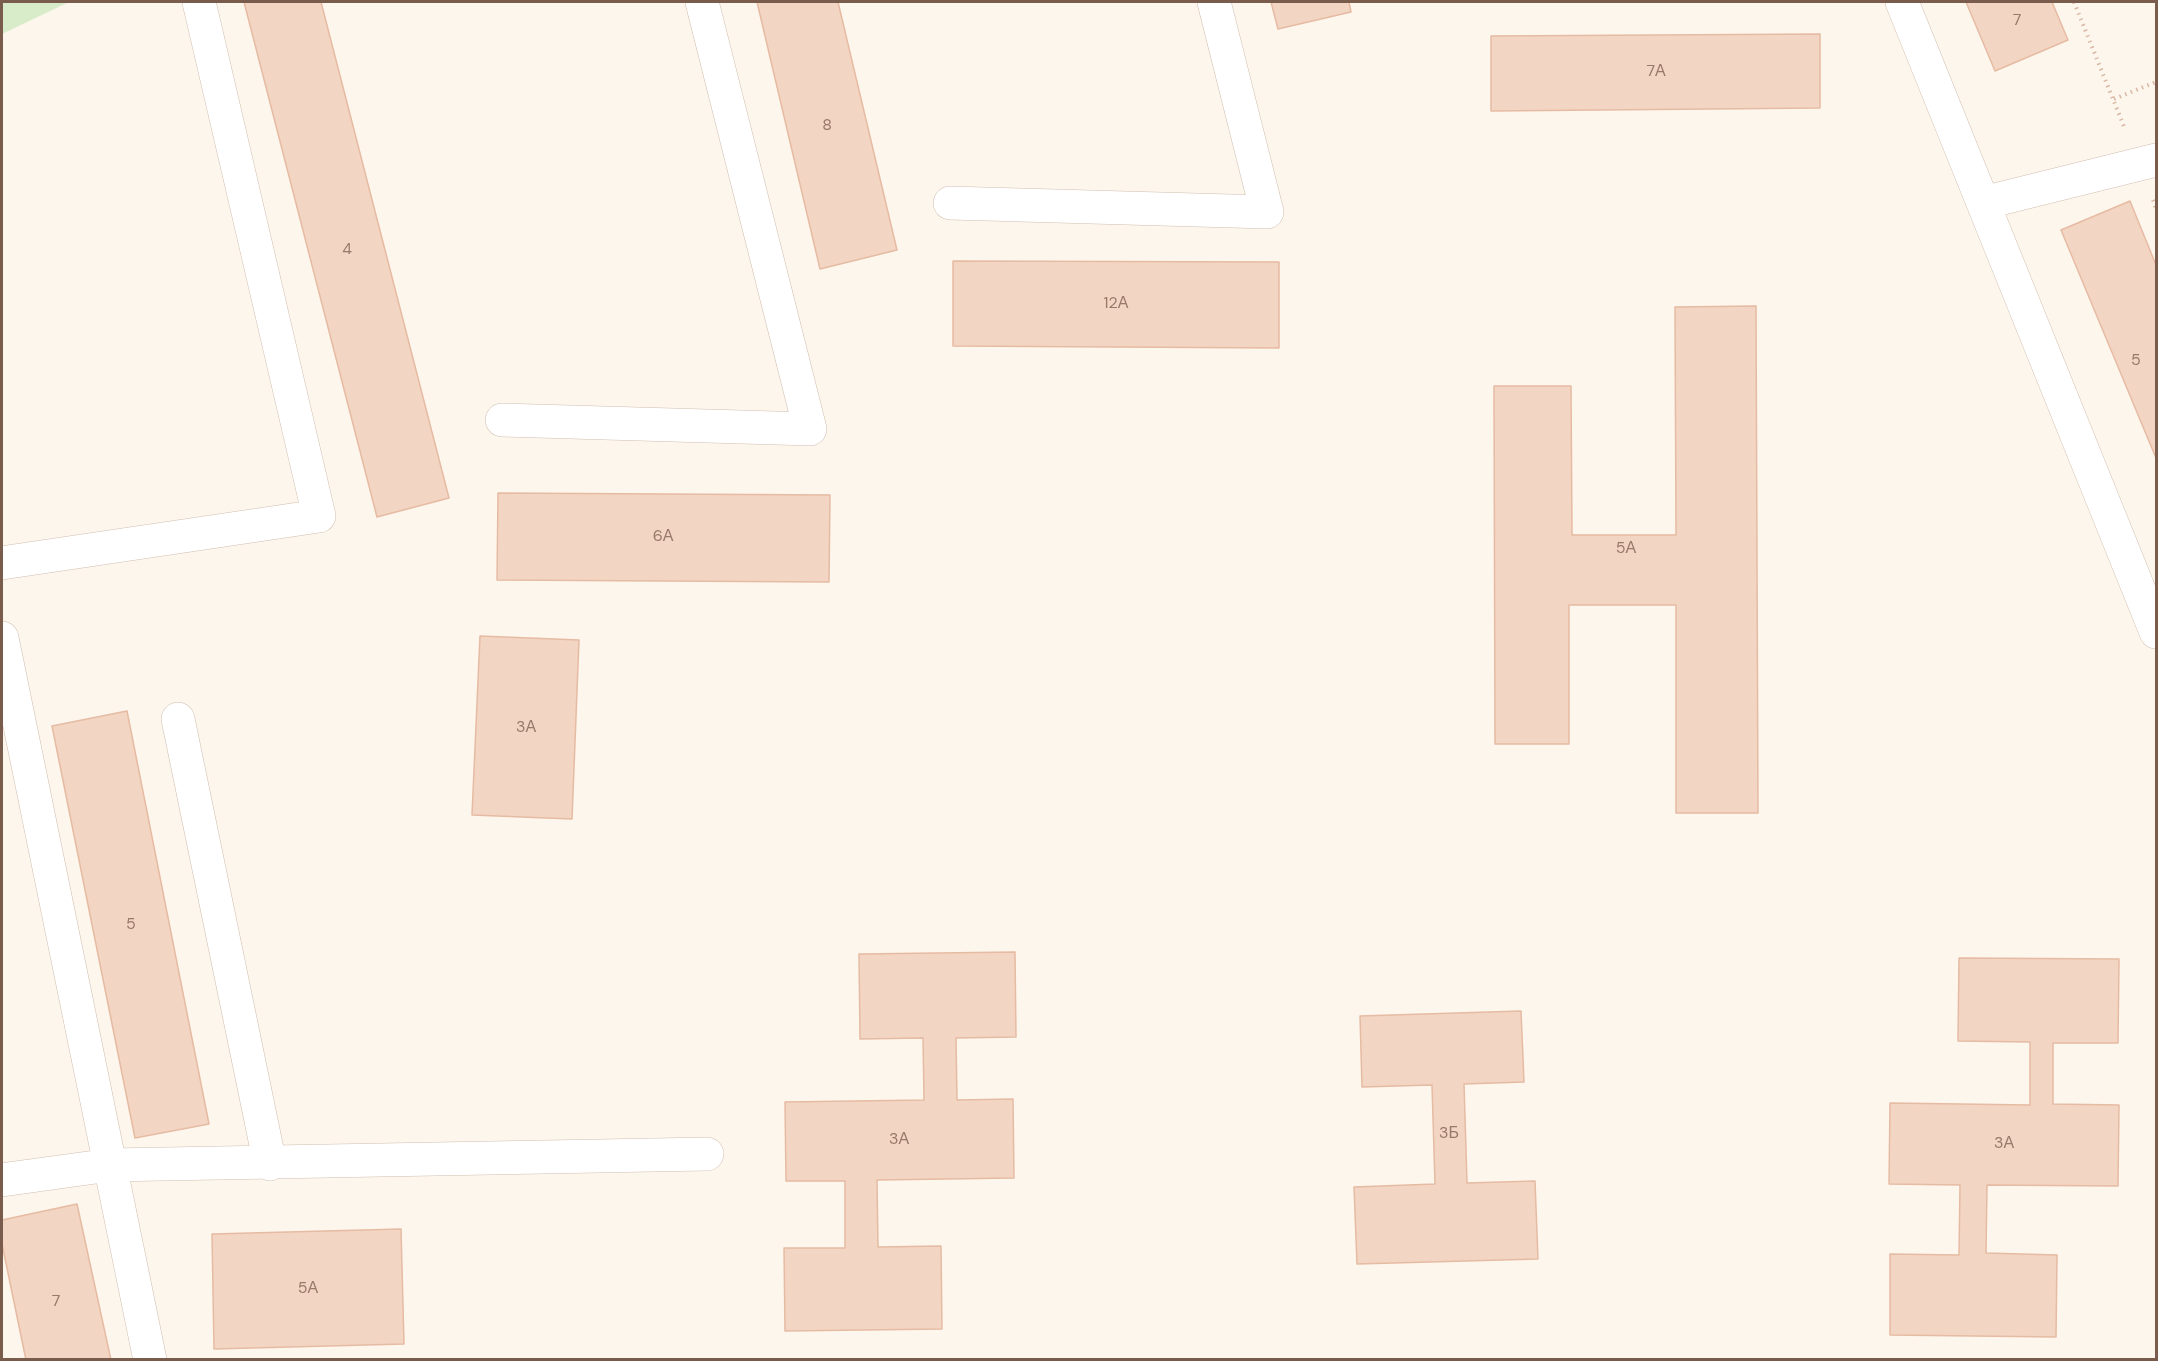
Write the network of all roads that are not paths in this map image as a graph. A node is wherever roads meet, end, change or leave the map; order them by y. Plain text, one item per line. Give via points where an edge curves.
1 (199, 2) edge
2 (702, 2) edge
3 (1214, 2) edge
4 (1902, 2) edge
5 (2147, 162) edge
6 (950, 203) dead end
7 (1983, 203) junction
8 (502, 420) dead end
9 (2, 563) edge
10 (2157, 633) edge
11 (2, 638) edge
12 (178, 719) dead end
13 (11, 732) edge
14 (707, 1154) dead end
15 (270, 1164) junction
16 (110, 1165) junction
17 (2, 1180) edge
18 (150, 1359) edge

1 - 9 lane via 319,516
2 - 8 lane via 810,429
3 - 6 lane via 1267,212
4 - 7 lane
5 - 7 lane
7 - 10 lane
11 - 13 lane
12 - 15 lane
13 - 16 lane
14 - 15 lane
15 - 16 lane
16 - 17 lane
16 - 18 lane

